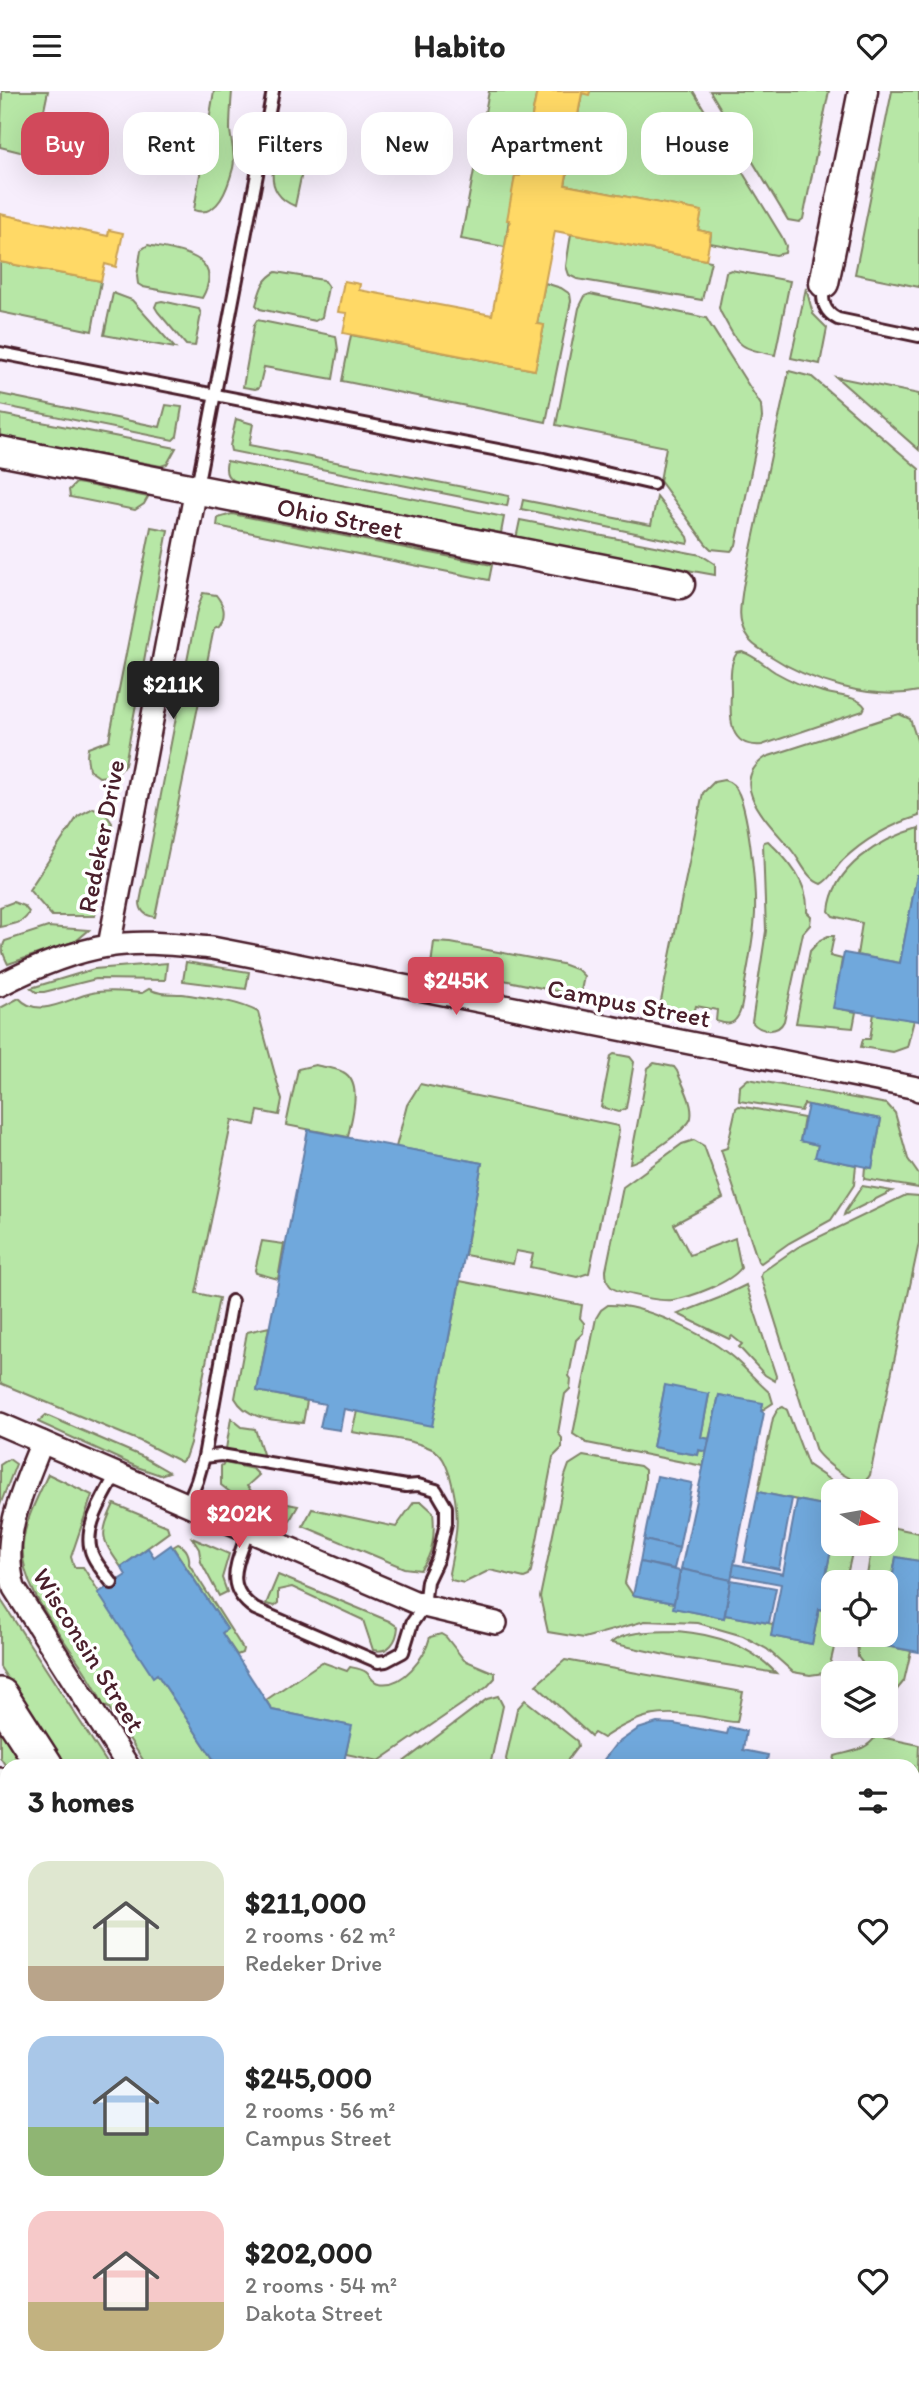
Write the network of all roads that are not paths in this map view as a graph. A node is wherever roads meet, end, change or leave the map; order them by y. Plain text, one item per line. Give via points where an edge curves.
1 (273, 91) edge
2 (863, 91) edge
3 (824, 283) joint
4 (919, 336) edge
5 (0, 353) edge
6 (214, 395) junction
7 (0, 451) edge
8 (653, 484) dead end
9 (196, 489) junction
10 (680, 584) dead end
11 (109, 946) junction
12 (0, 985) edge
13 (919, 1090) edge
14 (232, 1301) dead end
15 (0, 1424) edge
16 (42, 1442) junction
17 (204, 1457) junction
18 (116, 1474) junction
19 (187, 1506) junction
20 (248, 1531) junction
21 (112, 1583) dead end
22 (424, 1606) junction
23 (496, 1623) dead end
24 (0, 1696) edge
25 (40, 1759) edge
26 (124, 1759) edge

1 - 6 lane
2 - 3 street
3 - 4 lane via 824,304 832,316
5 - 6 lane
6 - 8 lane
6 - 9 lane
7 - 9 street, Ohio Street
9 - 10 street, Ohio Street
9 - 11 street, Redeker Drive
11 - 12 street, Campus Street via 54,961
11 - 13 street, Campus Street via 164,944 230,951
14 - 17 lane
15 - 16 street
16 - 18 street
16 - 26 street, Wisconsin Street via 11,1518 6,1549 9,1575
17 - 19 lane
17 - 22 lane via 221,1455 436,1490 446,1507 446,1523 427,1581
18 - 19 street
18 - 21 lane via 89,1541 93,1556
19 - 20 street
20 - 22 street
20 - 22 lane via 235,1572 235,1587 242,1599 255,1609 374,1661 387,1661 403,1652 412,1623
22 - 23 street
24 - 25 main road

